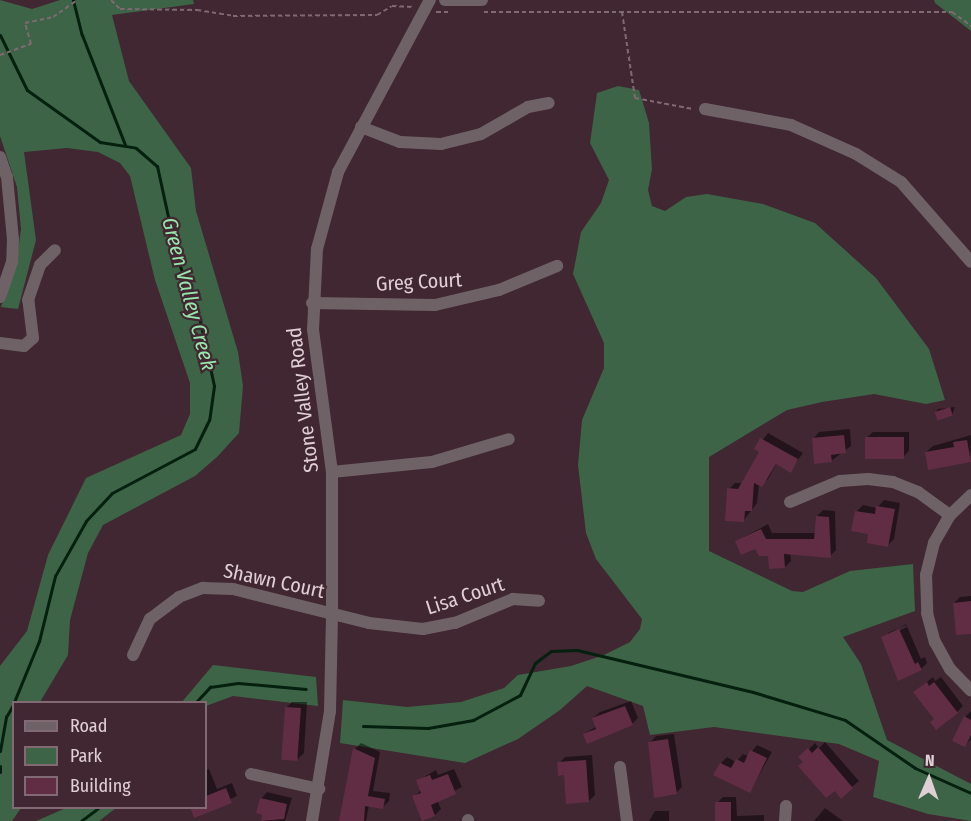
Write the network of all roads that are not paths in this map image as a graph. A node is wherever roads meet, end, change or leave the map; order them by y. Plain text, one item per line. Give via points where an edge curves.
1 (482, 0) edge
2 (428, 5) edge
3 (448, 6) edge
4 (549, 103) dead end
5 (705, 109) road end
6 (361, 127) junction
7 (0, 157) edge
8 (55, 250) dead end
9 (6, 261) edge
10 (971, 262) edge
11 (557, 266) dead end
12 (0, 297) edge
13 (312, 303) junction
14 (0, 343) edge
15 (509, 439) dead end
16 (332, 472) junction
17 (971, 495) edge
18 (790, 502) dead end
19 (950, 515) junction
20 (539, 601) dead end
21 (332, 613) junction
22 (133, 655) dead end
23 (971, 691) edge
24 (620, 767) dead end
25 (251, 774) dead end
26 (319, 789) junction
27 (786, 806) dead end
28 (312, 821) edge
29 (627, 821) edge
30 (785, 821) edge

1 - 3 street
2 - 6 street, Stone Valley Road
4 - 6 street via 528,107 481,134 441,144 400,142
5 - 10 street via 791,125 856,154 901,182
6 - 13 street, Stone Valley Road via 338,172 324,218
7 - 9 street via 13,216
8 - 14 street via 40,265 28,300 33,338 24,346
9 - 12 street
11 - 13 street, Greg Court via 499,290 435,305
13 - 16 street, Stone Valley Road
15 - 16 street via 432,462
16 - 21 street, Stone Valley Road
17 - 19 street
18 - 19 street via 840,481 868,479 893,482 918,492
19 - 23 street via 934,543 926,575 927,613 935,642 950,669
20 - 21 street, Lisa Court via 513,599 455,623 423,629 396,628
21 - 22 street, Shawn Court via 233,589 203,588 179,597 150,619
21 - 26 street, Stone Valley Road via 330,711
24 - 29 street
25 - 26 street
26 - 28 street, Stone Valley Road
27 - 30 street

